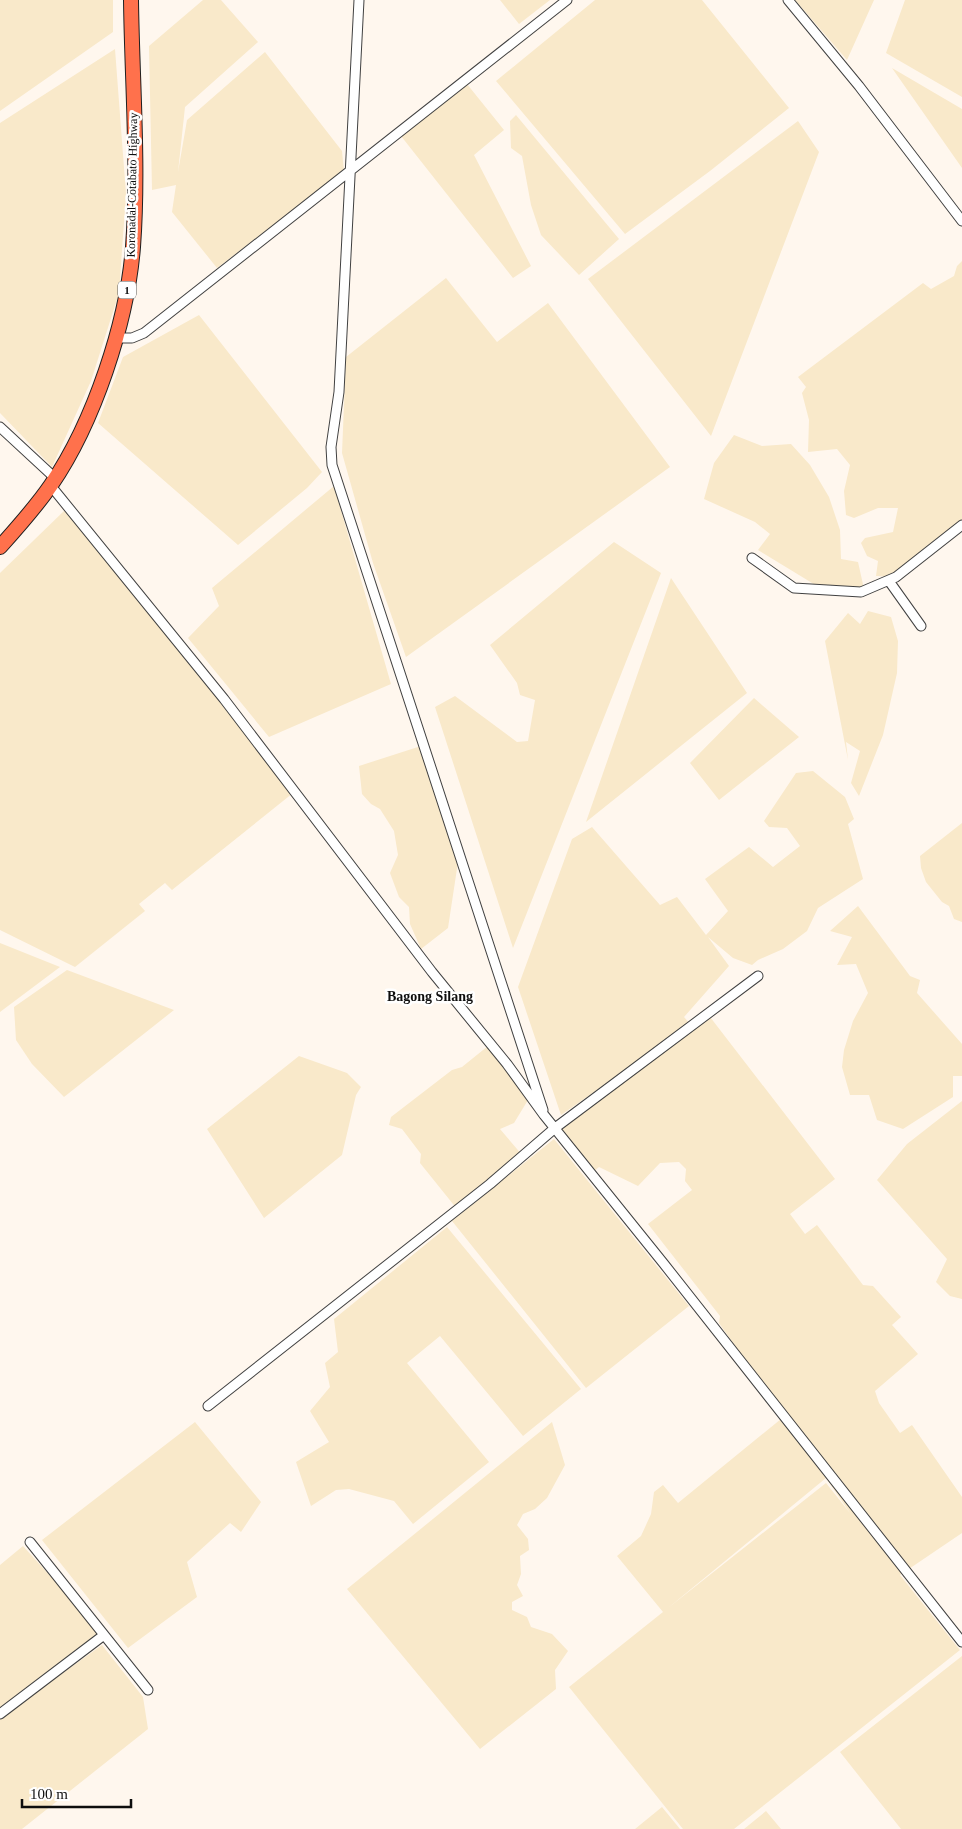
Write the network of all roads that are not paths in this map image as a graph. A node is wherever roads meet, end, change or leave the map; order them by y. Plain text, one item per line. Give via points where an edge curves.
1 (131, 0) edge
2 (359, 0) edge
3 (567, 0) edge
4 (788, 0) edge
5 (350, 170) junction
6 (962, 221) edge
7 (116, 338) junction
8 (0, 427) edge
9 (53, 482) junction
10 (962, 526) edge
11 (0, 547) edge
12 (752, 558) dead end
13 (889, 581) junction
14 (920, 626) dead end
15 (758, 976) dead end
16 (546, 1117) junction
17 (555, 1128) junction
18 (208, 1406) dead end
19 (30, 1542) dead end
20 (104, 1635) junction
21 (962, 1642) edge
22 (148, 1690) dead end
23 (0, 1714) edge

1 - 7 highway, Koronadal-Cotabato Highway / 1 via 133,239 128,289
2 - 5 street
3 - 5 street
4 - 6 street via 859,86
5 - 7 street via 144,332 132,338
5 - 16 street via 339,392 331,447 333,471
7 - 9 highway, Koronadal-Cotabato Highway / 1 via 85,422
8 - 9 street
9 - 11 highway, Koronadal-Cotabato Highway / 1
9 - 16 street
10 - 13 street
12 - 13 street via 781,581 798,589 856,593
13 - 14 street
15 - 17 street
16 - 17 street
17 - 18 street via 490,1184
17 - 21 street
19 - 20 street
20 - 22 street
20 - 23 street

